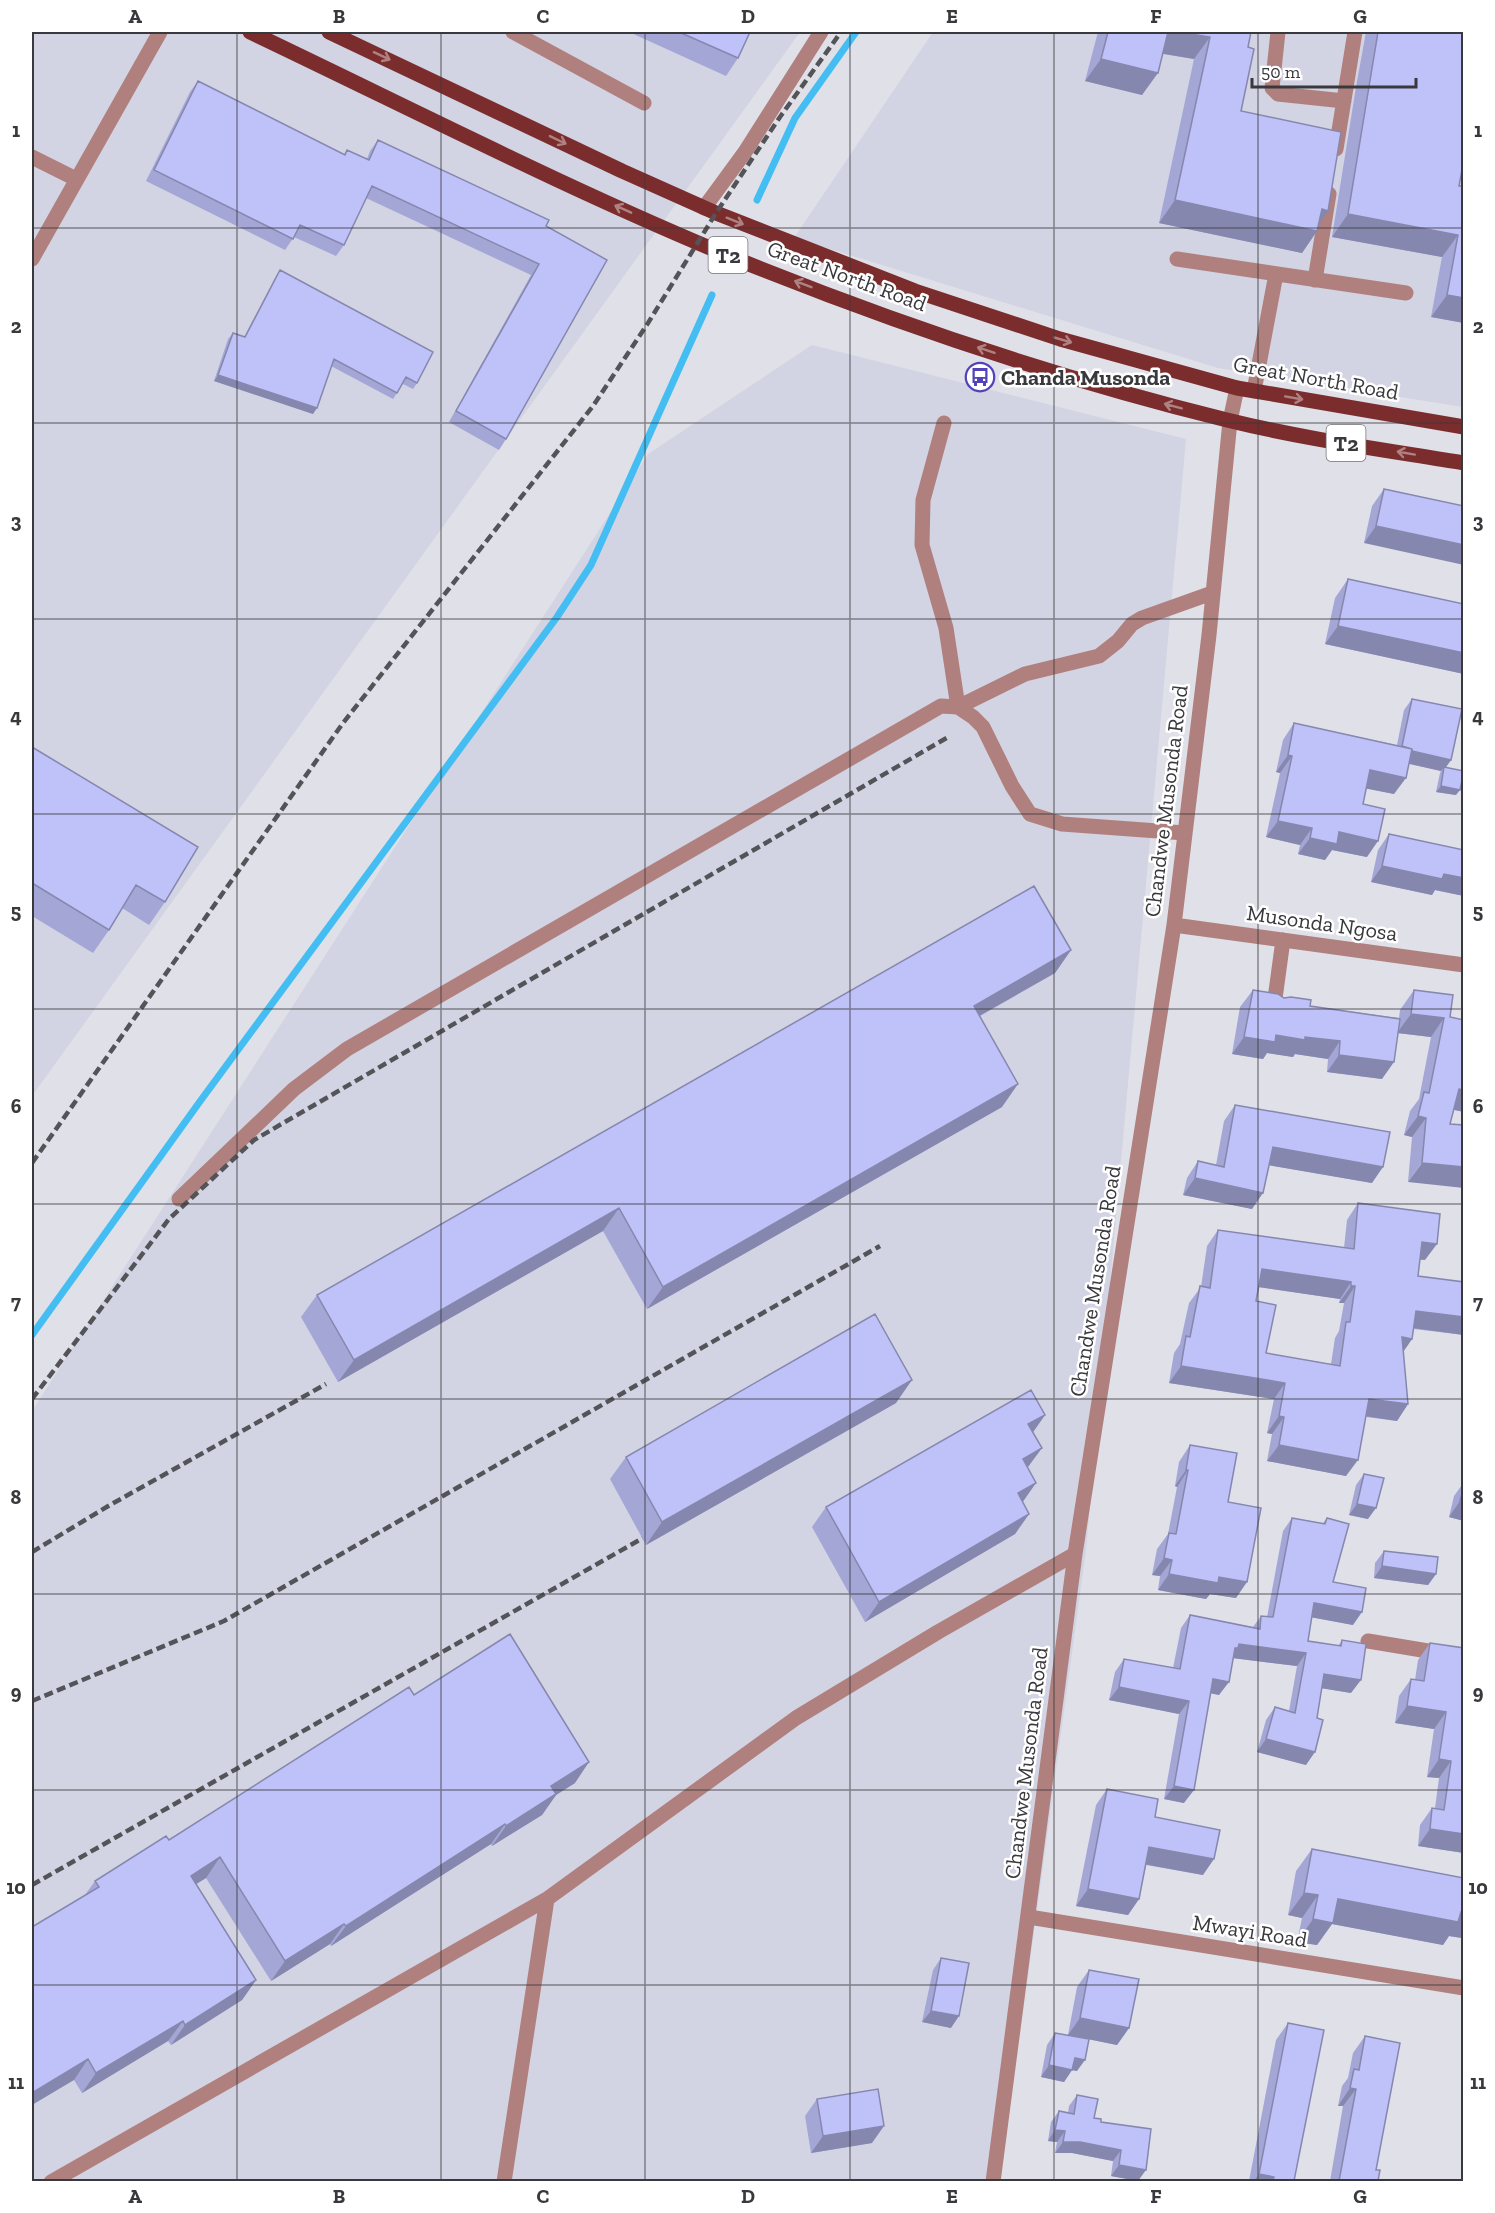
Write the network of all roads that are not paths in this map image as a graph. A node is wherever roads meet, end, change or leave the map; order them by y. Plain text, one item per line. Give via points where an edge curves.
1 (160, 32) edge
2 (250, 32) edge
3 (329, 32) edge
4 (513, 32) edge
5 (821, 32) edge
6 (1278, 32) edge
7 (1355, 32) edge
8 (1344, 101) junction
9 (644, 103) dead end
10 (32, 157) edge
11 (76, 179) junction
12 (704, 208) junction
13 (32, 259) edge
14 (1177, 259) dead end
15 (1276, 274) junction
16 (1315, 280) junction
17 (1406, 293) dead end
18 (1237, 388) junction
19 (1254, 391) junction
20 (1230, 421) junction
21 (944, 423) dead end
22 (1464, 427) edge
23 (1464, 464) edge
24 (1212, 593) junction
25 (958, 707) junction
26 (1185, 833) junction
27 (1174, 925) junction
28 (1283, 940) junction
29 (1464, 965) edge
30 (1274, 1006) edge
31 (179, 1199) dead end
32 (1076, 1554) junction
33 (1368, 1641) dead end
34 (1464, 1657) edge
35 (547, 1899) junction
36 (1029, 1917) junction
37 (1464, 1988) edge
38 (51, 2181) edge
39 (504, 2181) edge
40 (993, 2181) edge

1 - 11 street
20 -> 2 main road, Great North Road / T2 via 976,347 744,262 590,195
3 -> 12 main road, Great North Road / T2
4 - 9 street
5 - 12 street via 745,152
6 - 8 street via 1272,88 1278,94
7 - 8 street
8 - 16 street
10 - 11 street
11 - 13 street
12 -> 18 main road, Great North Road / T2 via 977,312
14 - 15 street
15 - 16 street
15 - 19 street
16 - 17 street
18 - 19 main road, Great North Road / T2
18 - 20 street, Chandwe Musonda Road
19 -> 22 main road, Great North Road / T2
23 -> 20 main road, Great North Road / T2
20 - 24 street, Chandwe Musonda Road
21 - 25 street via 923,500 922,545 946,628
24 - 25 street via 1142,618 1099,656 1025,674
24 - 26 street, Chandwe Musonda Road
25 - 26 street via 983,727 1030,814 1062,824
25 - 31 street via 941,706 347,1049 294,1089
26 - 27 street, Chandwe Musonda Road
27 - 28 street, Musonda Ngosa
27 - 32 street, Chandwe Musonda Road
28 - 29 street, Musonda Ngosa
28 - 30 street
32 - 35 street via 796,1718
32 - 36 street, Chandwe Musonda Road
33 - 34 street
35 - 38 street
35 - 39 street
36 - 37 street, Mwayi Road
36 - 40 street, Chandwe Musonda Road

